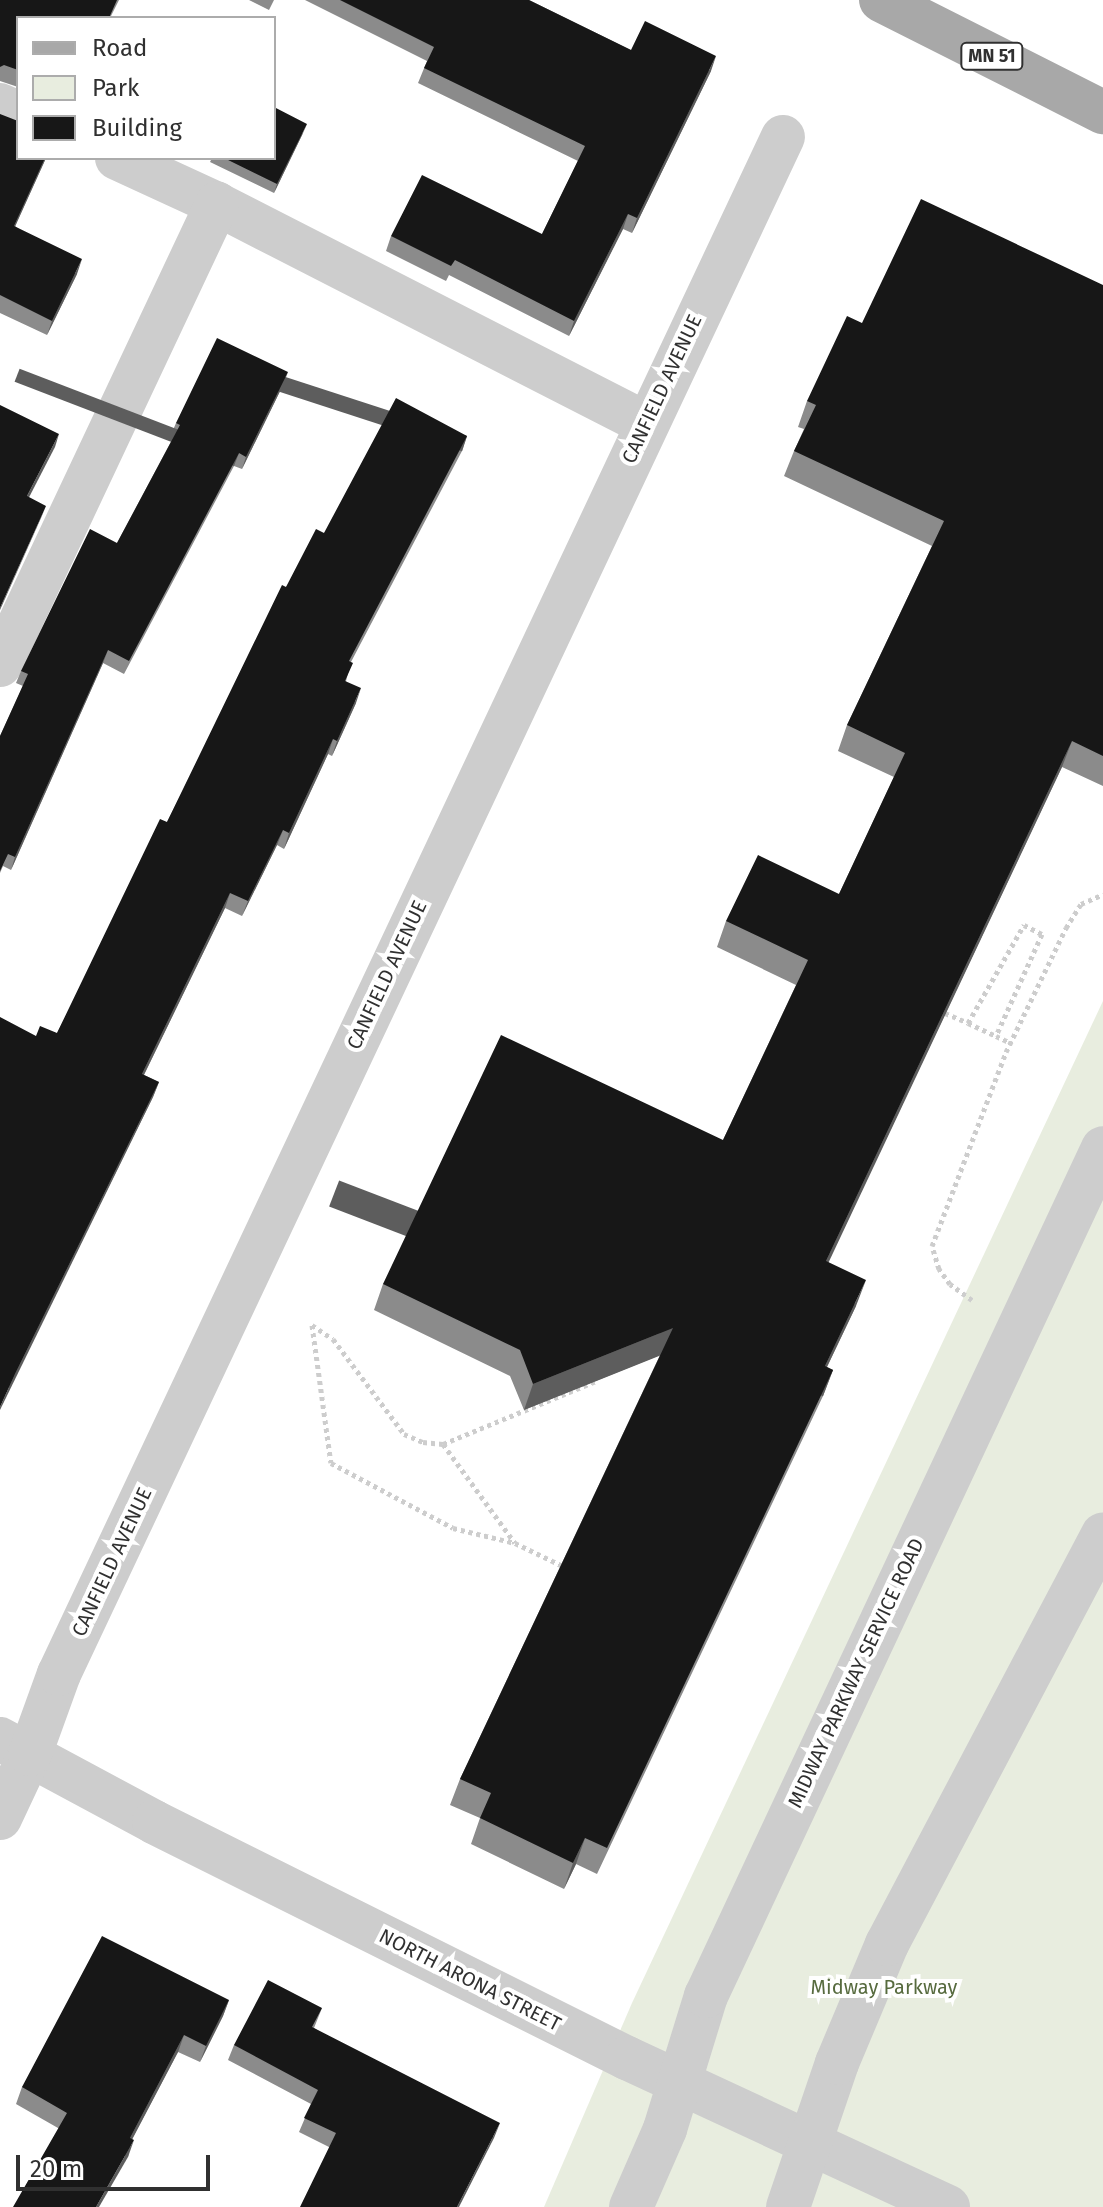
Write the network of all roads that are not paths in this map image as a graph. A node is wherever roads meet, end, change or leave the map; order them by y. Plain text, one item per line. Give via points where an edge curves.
1 (881, 0) edge
2 (1103, 112) edge
3 (783, 137) dead end
4 (121, 160) edge
5 (217, 204) junction
6 (645, 423) junction
7 (0, 665) edge
8 (1103, 1148) edge
9 (1103, 1535) edge
10 (15, 1747) edge
11 (0, 1818) edge
12 (679, 2084) junction
13 (810, 2142) junction
14 (631, 2207) edge
15 (788, 2207) edge
16 (948, 2207) edge

1 - 2 main road, MN 51
3 - 6 street, CANFIELD AVENUE
4 - 5 street
5 - 6 street
5 - 7 street
6 - 10 street, CANFIELD AVENUE via 59,1674
8 - 12 street, MIDWAY PARKWAY SERVICE ROAD via 706,1996
9 - 13 street via 887,1944
10 - 11 street, CANFIELD AVENUE
10 - 12 street, NORTH ARONA STREET
12 - 13 street, NORTH ARONA STREET
12 - 14 street, MIDWAY PARKWAY SERVICE ROAD
13 - 15 street
13 - 16 street, NORTH ARONA STREET

